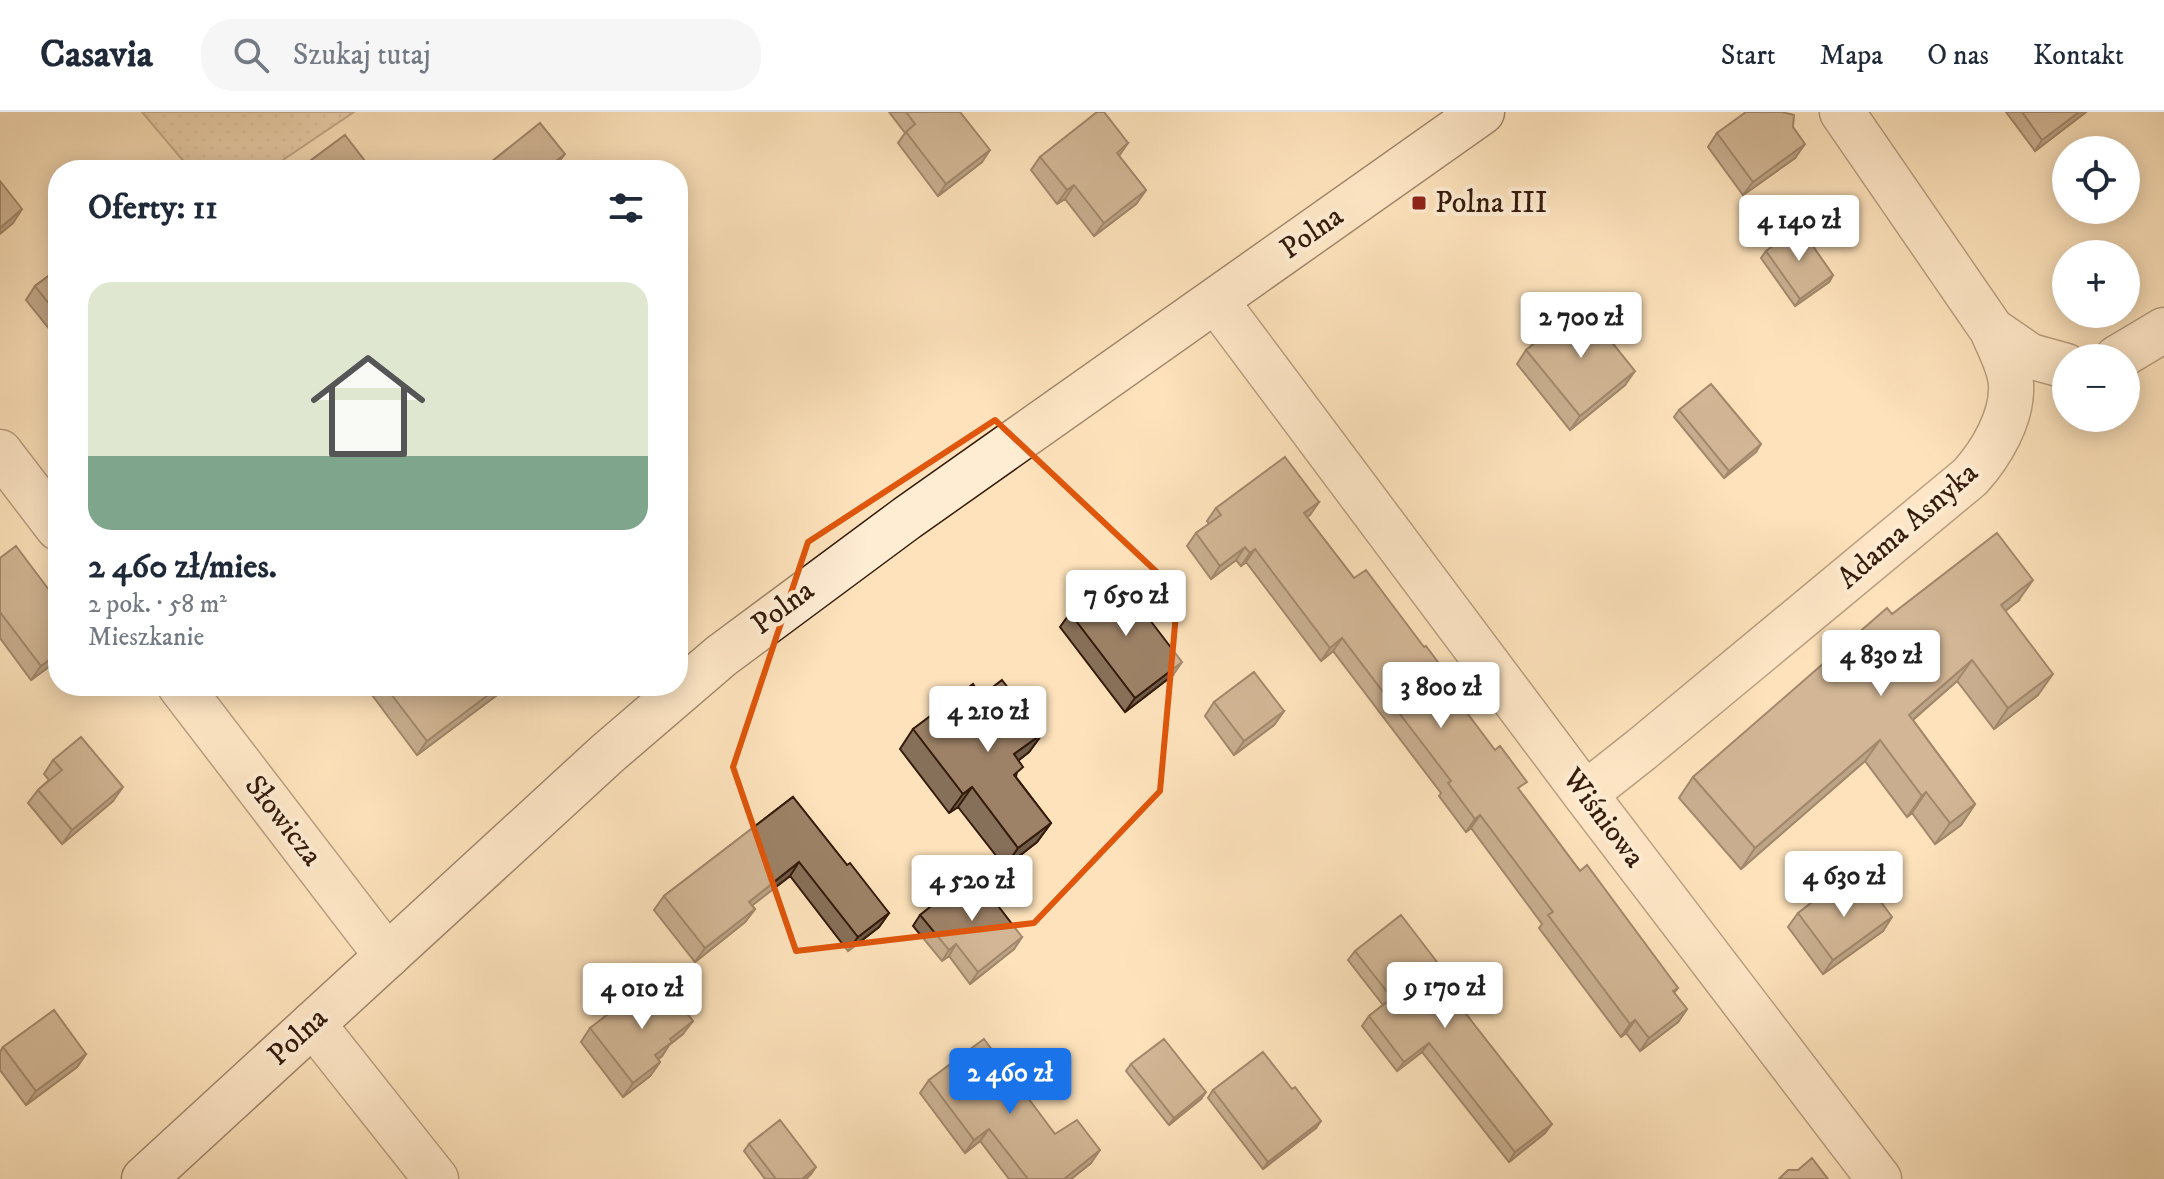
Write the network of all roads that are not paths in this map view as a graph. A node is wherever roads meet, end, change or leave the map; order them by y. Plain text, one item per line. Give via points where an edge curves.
1 (1482, 112) edge
2 (1842, 112) edge
3 (1216, 301) junction
4 (1992, 330) junction
5 (2164, 330) edge
6 (2140, 344) edge
7 (2052, 362) edge
8 (0, 452) edge
9 (48, 515) edge
10 (688, 684) edge
11 (188, 696) edge
12 (675, 696) edge
13 (1585, 794) junction
14 (387, 956) junction
15 (313, 1024) junction
16 (144, 1179) edge
17 (436, 1179) edge
18 (1879, 1179) edge

1 - 3 street, Polna
2 - 4 street
3 - 10 street, Polna via 907,518
3 - 13 street, Wiśniowa
4 - 7 street via 2030,356
4 - 13 street, Adama Asnyka via 2011,384 2003,424 1982,464
5 - 6 street
8 - 9 street
11 - 14 street, Słowicza
12 - 14 street, Polna
13 - 18 street, Wiśniowa
14 - 15 street, Polna
15 - 16 street, Polna
15 - 17 street

